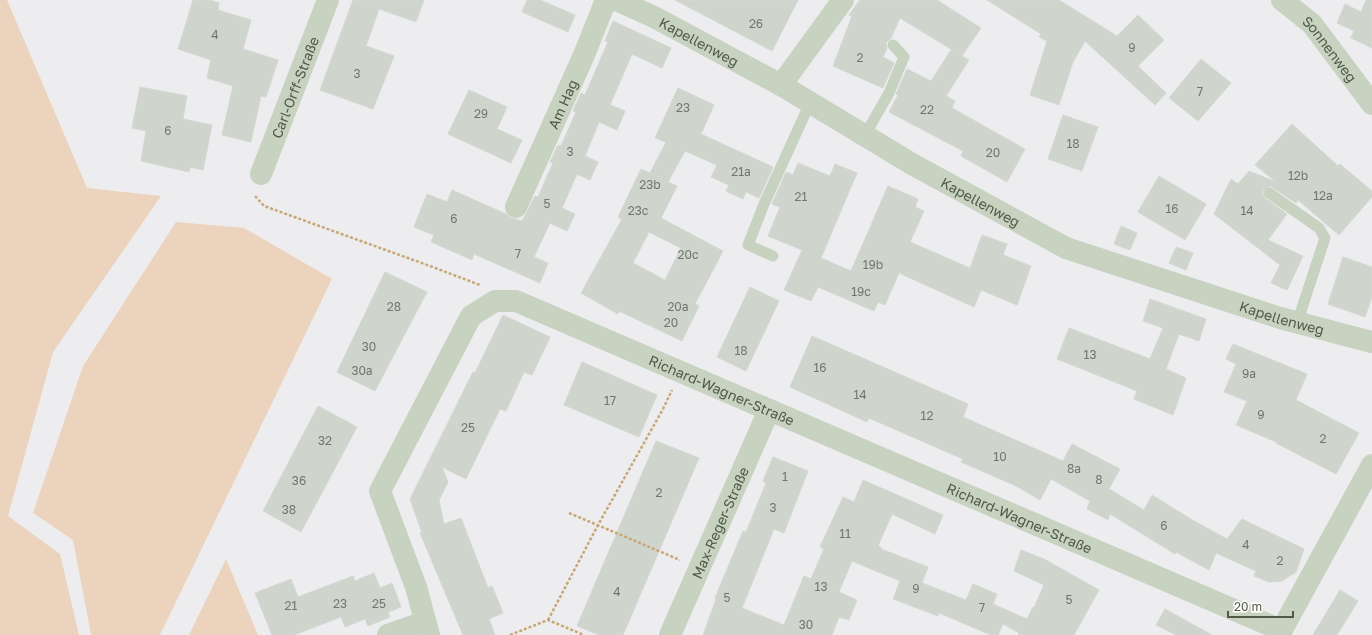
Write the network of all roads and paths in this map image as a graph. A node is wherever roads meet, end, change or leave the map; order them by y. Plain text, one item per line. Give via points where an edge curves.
1 (328, 0) edge
2 (606, 0) edge
3 (616, 0) edge
4 (843, 0) edge
5 (1282, 0) edge
6 (893, 45) dead end
7 (780, 85) junction
8 (810, 103) junction
9 (1372, 104) edge
10 (865, 135) junction
11 (261, 174) joint
12 (1269, 194) dead end
13 (516, 207) dead end
14 (773, 256) dead end
15 (495, 301) junction
16 (1297, 323) junction
17 (1372, 342) edge
18 (680, 372) junction
19 (769, 410) junction
20 (1372, 465) edge
21 (569, 513) dead end
22 (598, 525) junction
23 (699, 568) junction
24 (548, 620) junction
25 (427, 629) edge
26 (1280, 633) edge
27 (388, 635) edge
28 (510, 635) edge
29 (584, 635) edge
30 (670, 635) edge

1 - 11 street, Carl-Orff-Straße
2 - 13 street, Am Hag
3 - 7 street, Kapellenweg via 654,17
4 - 7 street
5 - 9 street, Sonnenweg via 1312,24
6 - 10 lane via 904,57 889,93
7 - 8 street, Kapellenweg
8 - 10 street, Kapellenweg
8 - 14 lane via 748,245
10 - 16 street, Kapellenweg via 912,164 1066,248
11 - 15 path via 255,195 264,206 487,288
12 - 16 lane via 1319,228 1326,238
15 - 18 street, Richard-Wagner-Straße via 516,301
15 - 25 street via 472,316 380,492 416,588
16 - 17 street, Kapellenweg
18 - 19 street, Richard-Wagner-Straße
18 - 22 path via 663,408
19 - 23 street, Max-Reger-Straße
19 - 26 street, Richard-Wagner-Straße
20 - 26 street
21 - 22 path
22 - 23 path
22 - 24 path
23 - 30 street, Max-Reger-Straße
24 - 28 path
24 - 29 path
25 - 27 street

